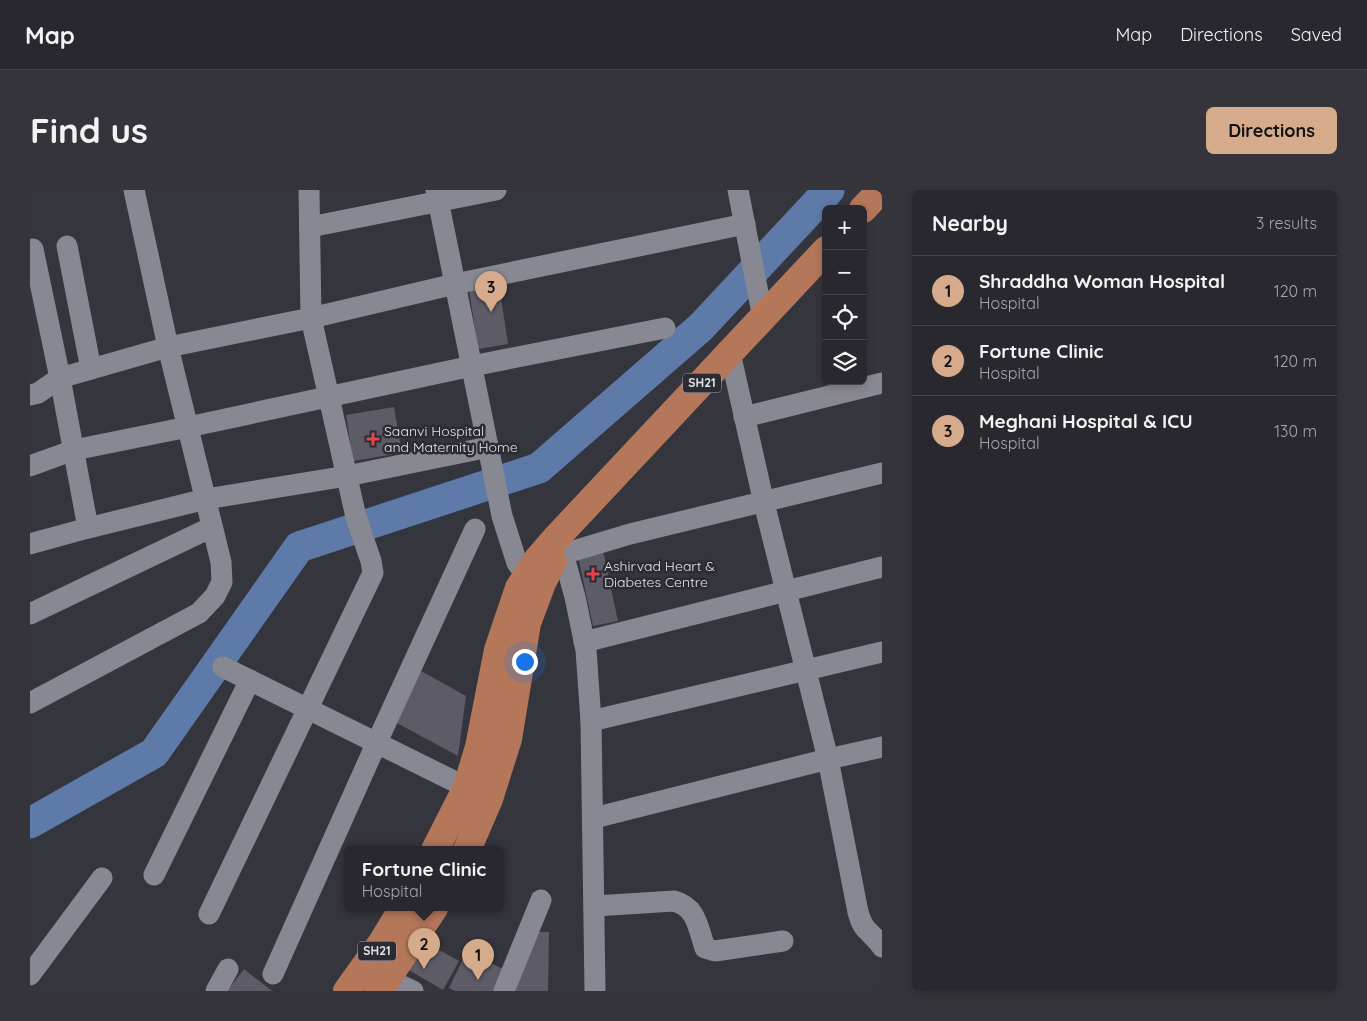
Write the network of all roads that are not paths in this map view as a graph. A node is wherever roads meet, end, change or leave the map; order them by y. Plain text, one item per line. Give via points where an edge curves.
1 (134, 190) edge
2 (309, 190) edge
3 (496, 190) edge
4 (738, 190) edge
5 (881, 191) edge
6 (437, 196) edge
7 (867, 205) edge
8 (745, 224) junction
9 (310, 226) junction
10 (67, 246) dead end
11 (33, 249) dead end
12 (822, 254) edge
13 (455, 284) junction
14 (38, 309) edge
15 (762, 310) junction
16 (311, 318) junction
17 (665, 328) dead end
18 (168, 347) junction
19 (730, 353) junction
20 (472, 366) junction
21 (91, 369) junction
22 (60, 378) junction
23 (882, 383) edge
24 (30, 395) edge
25 (329, 396) junction
26 (744, 416) junction
27 (188, 427) junction
28 (74, 450) junction
29 (490, 456) junction
30 (30, 466) edge
31 (882, 473) edge
32 (347, 476) junction
33 (206, 499) junction
34 (764, 503) junction
35 (578, 516) junction
36 (212, 527) junction
37 (88, 528) junction
38 (475, 528) dead end
39 (30, 544) edge
40 (562, 550) junction
41 (882, 566) edge
42 (534, 579) junction
43 (786, 590) junction
44 (30, 614) edge
45 (584, 642) junction
46 (882, 652) edge
47 (223, 666) dead end
48 (806, 670) junction
49 (250, 680) junction
50 (30, 703) edge
51 (308, 708) junction
52 (591, 721) junction
53 (377, 742) junction
54 (882, 747) edge
55 (828, 759) junction
56 (478, 793) junction
57 (594, 818) junction
58 (439, 846) edge
59 (468, 846) edge
60 (154, 875) dead end
61 (102, 878) dead end
62 (541, 900) dead end
63 (595, 906) junction
64 (401, 911) edge
65 (432, 911) edge
66 (209, 914) dead end
67 (783, 941) dead end
68 (882, 947) edge
69 (228, 969) dead end
70 (274, 974) dead end
71 (30, 975) edge
72 (377, 979) edge
73 (216, 991) edge
74 (346, 991) edge
75 (412, 991) edge
76 (504, 991) edge
77 (595, 991) edge

1 - 18 street
2 - 9 street
3 - 6 street
4 - 8 street
5 - 7 main road
6 - 9 street
6 - 13 street
8 - 13 street
8 - 15 street
9 - 16 street
10 - 21 street
11 - 14 street
12 - 15 main road, SH21
13 - 16 street
13 - 20 street
14 - 22 street
15 - 19 main road, SH21
16 - 18 street
16 - 25 street
17 - 20 street
18 - 21 street
18 - 27 street
19 - 26 street
19 - 35 main road, SH21
20 - 25 street
20 - 29 street
21 - 22 street
22 - 24 street
22 - 28 street
23 - 26 street
25 - 27 street
25 - 32 street
26 - 34 street
27 - 28 street
27 - 33 street
28 - 30 street
28 - 37 street
29 - 32 street
29 - 42 street via 502,516 518,562
31 - 34 street
32 - 33 street
32 - 51 street via 356,517 371,560 372,577
33 - 36 street
33 - 37 street
34 - 40 street
34 - 43 street
35 - 40 main road, SH21
35 - 42 main road, SH21 via 557,537
36 - 44 street
36 - 50 street via 221,562 222,582 215,596 199,613
37 - 39 street
38 - 53 street
40 - 42 main road, SH21
40 - 45 street
41 - 43 street
42 - 56 main road, SH21 via 520,588 498,650 479,747
43 - 45 street
43 - 48 street
45 - 52 street
46 - 48 street
47 - 49 street
48 - 52 street
48 - 55 street
49 - 51 street
49 - 60 street
51 - 53 street
51 - 66 street
52 - 57 street
53 - 56 street
53 - 70 street
54 - 55 street
55 - 57 street
55 - 68 street via 858,912 863,926
56 - 58 main road, SH21
56 - 59 main road, SH21
57 - 63 street
61 - 71 street
62 - 76 street
63 - 67 street via 674,901 684,904 691,911 705,948 715,951
63 - 77 street
64 - 72 main road, SH21 via 381,944
65 - 72 main road, SH21
69 - 73 street
72 - 74 main road, SH21
72 - 75 street

